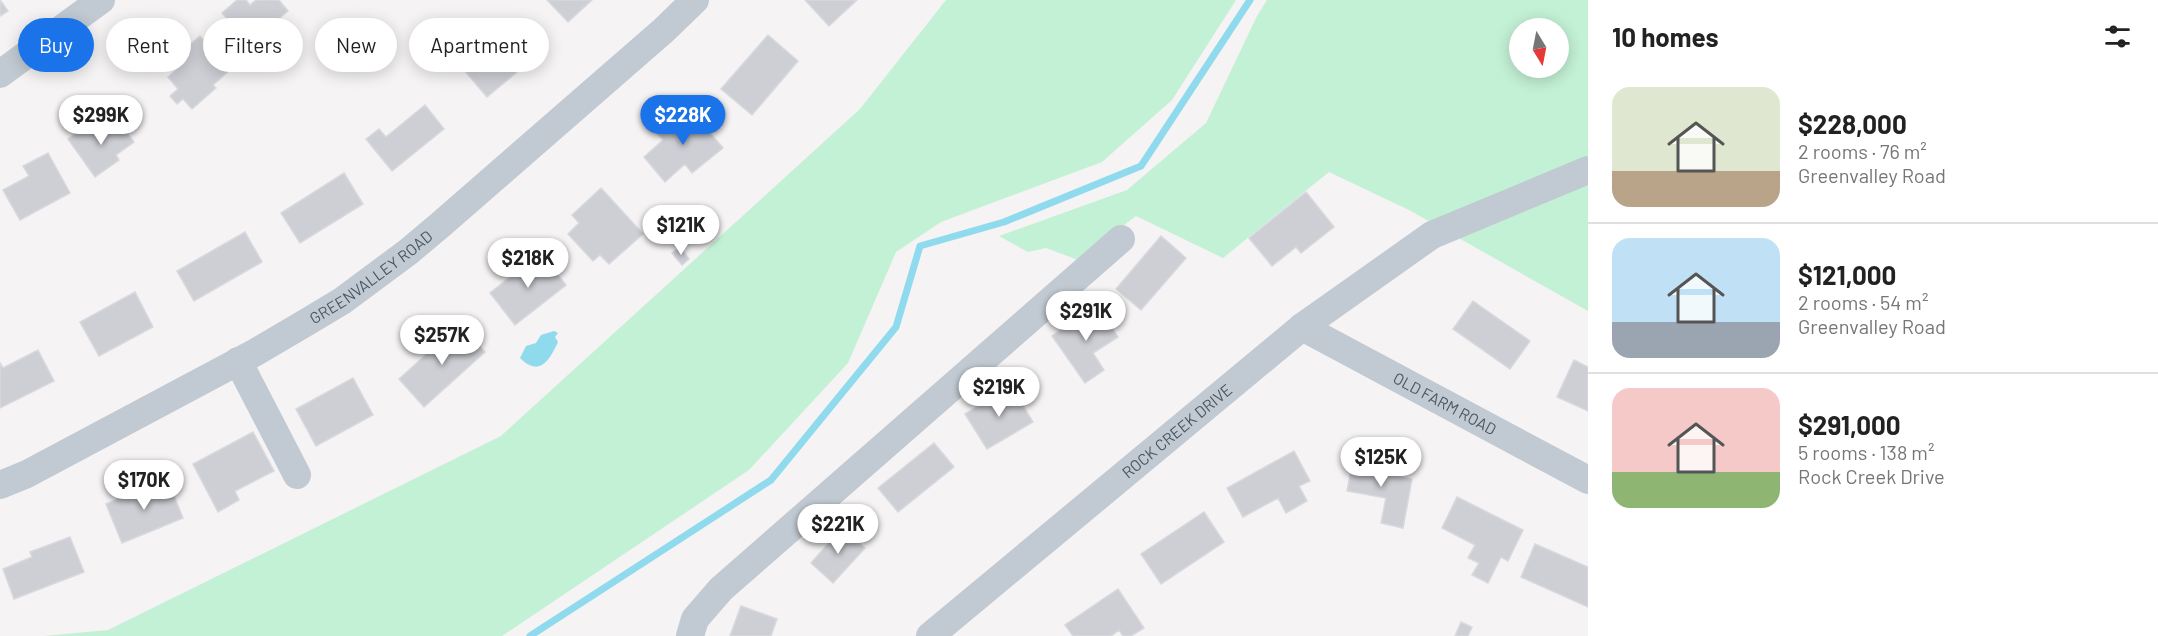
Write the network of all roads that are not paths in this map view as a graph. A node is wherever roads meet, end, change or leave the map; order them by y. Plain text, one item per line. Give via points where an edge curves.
1 (101, 0) edge
2 (695, 0) edge
3 (0, 74) edge
4 (1588, 170) edge
5 (1121, 239) dead end
6 (1302, 327) junction
7 (238, 361) junction
8 (297, 475) dead end
9 (1588, 480) edge
10 (0, 485) edge
11 (690, 636) edge
12 (930, 636) edge

1 - 3 street
2 - 7 street, GREENVALLEY ROAD via 408,252 342,300
4 - 6 street, ROCK CREEK DRIVE via 1432,235
5 - 11 street via 721,589 695,619
6 - 9 street, OLD FARM ROAD
6 - 12 street, ROCK CREEK DRIVE
7 - 8 street
7 - 10 street, GREENVALLEY ROAD

